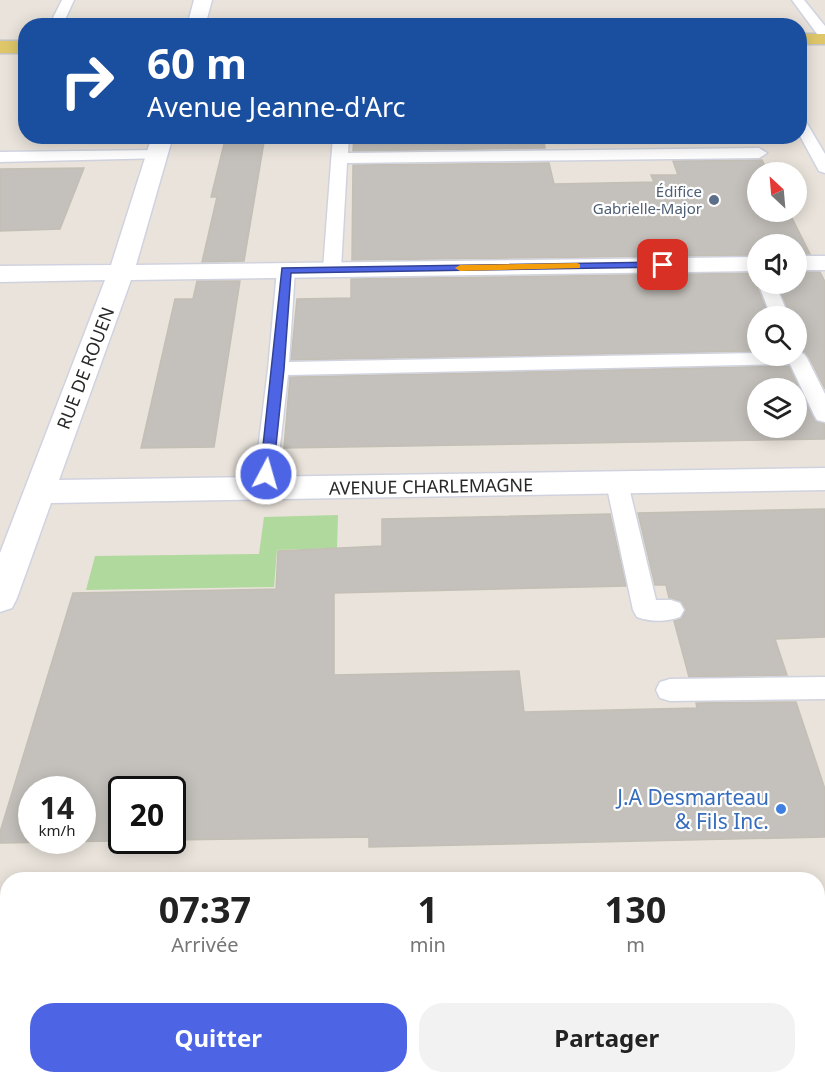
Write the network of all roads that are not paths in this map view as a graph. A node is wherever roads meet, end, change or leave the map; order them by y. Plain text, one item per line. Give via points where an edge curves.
1 (68, 0) edge
2 (203, 0) edge
3 (798, 0) edge
4 (59, 18) edge
5 (198, 18) edge
6 (825, 37) edge
7 (807, 38) edge
8 (0, 47) edge
9 (18, 47) edge
10 (807, 50) edge
11 (825, 50) edge
12 (18, 57) edge
13 (0, 58) edge
14 (807, 136) edge
15 (414, 144) edge
16 (161, 146) edge
17 (340, 146) edge
18 (759, 153) dead end
19 (0, 157) edge
20 (825, 168) edge
21 (807, 263) edge
22 (825, 263) edge
23 (747, 264) edge
24 (332, 269) junction
25 (286, 270) junction
26 (121, 273) junction
27 (0, 274) edge
28 (747, 357) edge
29 (802, 366) edge
30 (278, 369) junction
31 (825, 415) edge
32 (825, 479) edge
33 (617, 483) junction
34 (264, 490) junction
35 (38, 492) junction
36 (0, 598) edge
37 (671, 610) dead end
38 (825, 688) edge
39 (670, 690) dead end

1 - 4 lane
2 - 5 street
3 - 6 lane
6 - 7 main road
8 - 9 main road
10 - 11 main road
12 - 13 main road
14 - 20 lane
15 - 17 lane
16 - 19 lane
16 - 26 street, RUE DE ROUEN
17 - 18 lane
17 - 24 lane
21 - 22 street
23 - 24 street
24 - 25 street
25 - 26 street
25 - 30 lane
26 - 27 street
26 - 35 street, RUE DE ROUEN
28 - 30 lane
29 - 31 lane
30 - 34 lane
32 - 33 street, AVENUE CHARLEMAGNE
33 - 34 street, AVENUE CHARLEMAGNE
33 - 37 lane via 646,610
34 - 35 street, AVENUE CHARLEMAGNE
35 - 36 street, RUE DE ROUEN
38 - 39 lane

